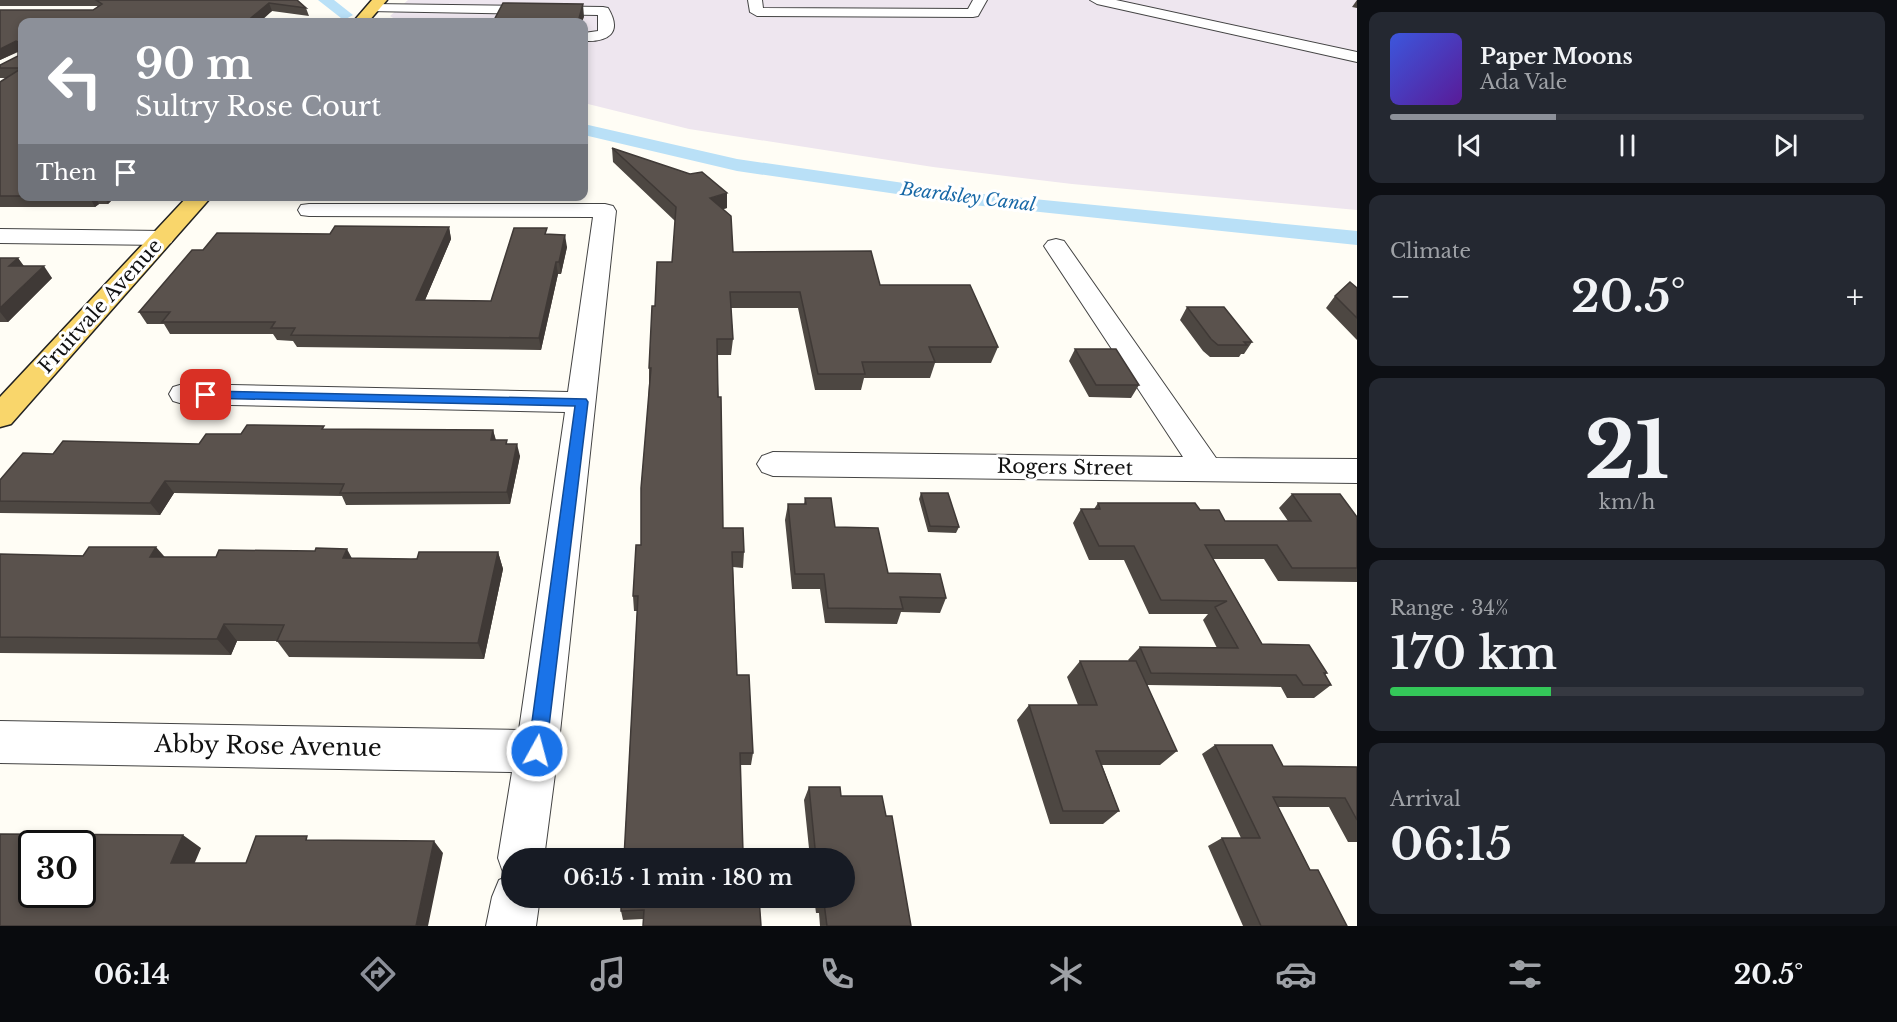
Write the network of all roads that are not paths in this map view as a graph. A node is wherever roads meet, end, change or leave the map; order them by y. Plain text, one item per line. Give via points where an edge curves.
1 (755, 0) edge
2 (980, 0) edge
3 (1097, 0) edge
4 (376, 4) edge
5 (438, 9) junction
6 (364, 18) edge
7 (442, 18) edge
8 (588, 37) edge
9 (1357, 57) edge
10 (196, 201) edge
11 (309, 210) dead end
12 (0, 236) edge
13 (163, 238) junction
14 (1056, 246) dead end
15 (183, 394) dead end
16 (582, 402) junction
17 (0, 416) edge
18 (773, 464) dead end
19 (1207, 469) junction
20 (1357, 471) edge
21 (0, 742) edge
22 (537, 751) junction
23 (522, 848) edge
24 (514, 908) edge
25 (511, 926) edge

1 - 2 street via 758,12 949,13 973,13
3 - 9 street
4 - 5 street
4 - 6 main road
5 - 7 street
5 - 8 street via 603,11 605,34
10 - 13 main road, Fruitvale Avenue
11 - 16 street via 605,211
12 - 13 street
13 - 17 main road, Fruitvale Avenue
14 - 19 street
15 - 16 street
16 - 22 street
18 - 19 street, Rogers Street
19 - 20 street, Rogers Street
21 - 22 street, Abby Rose Avenue
22 - 23 street
24 - 25 street

